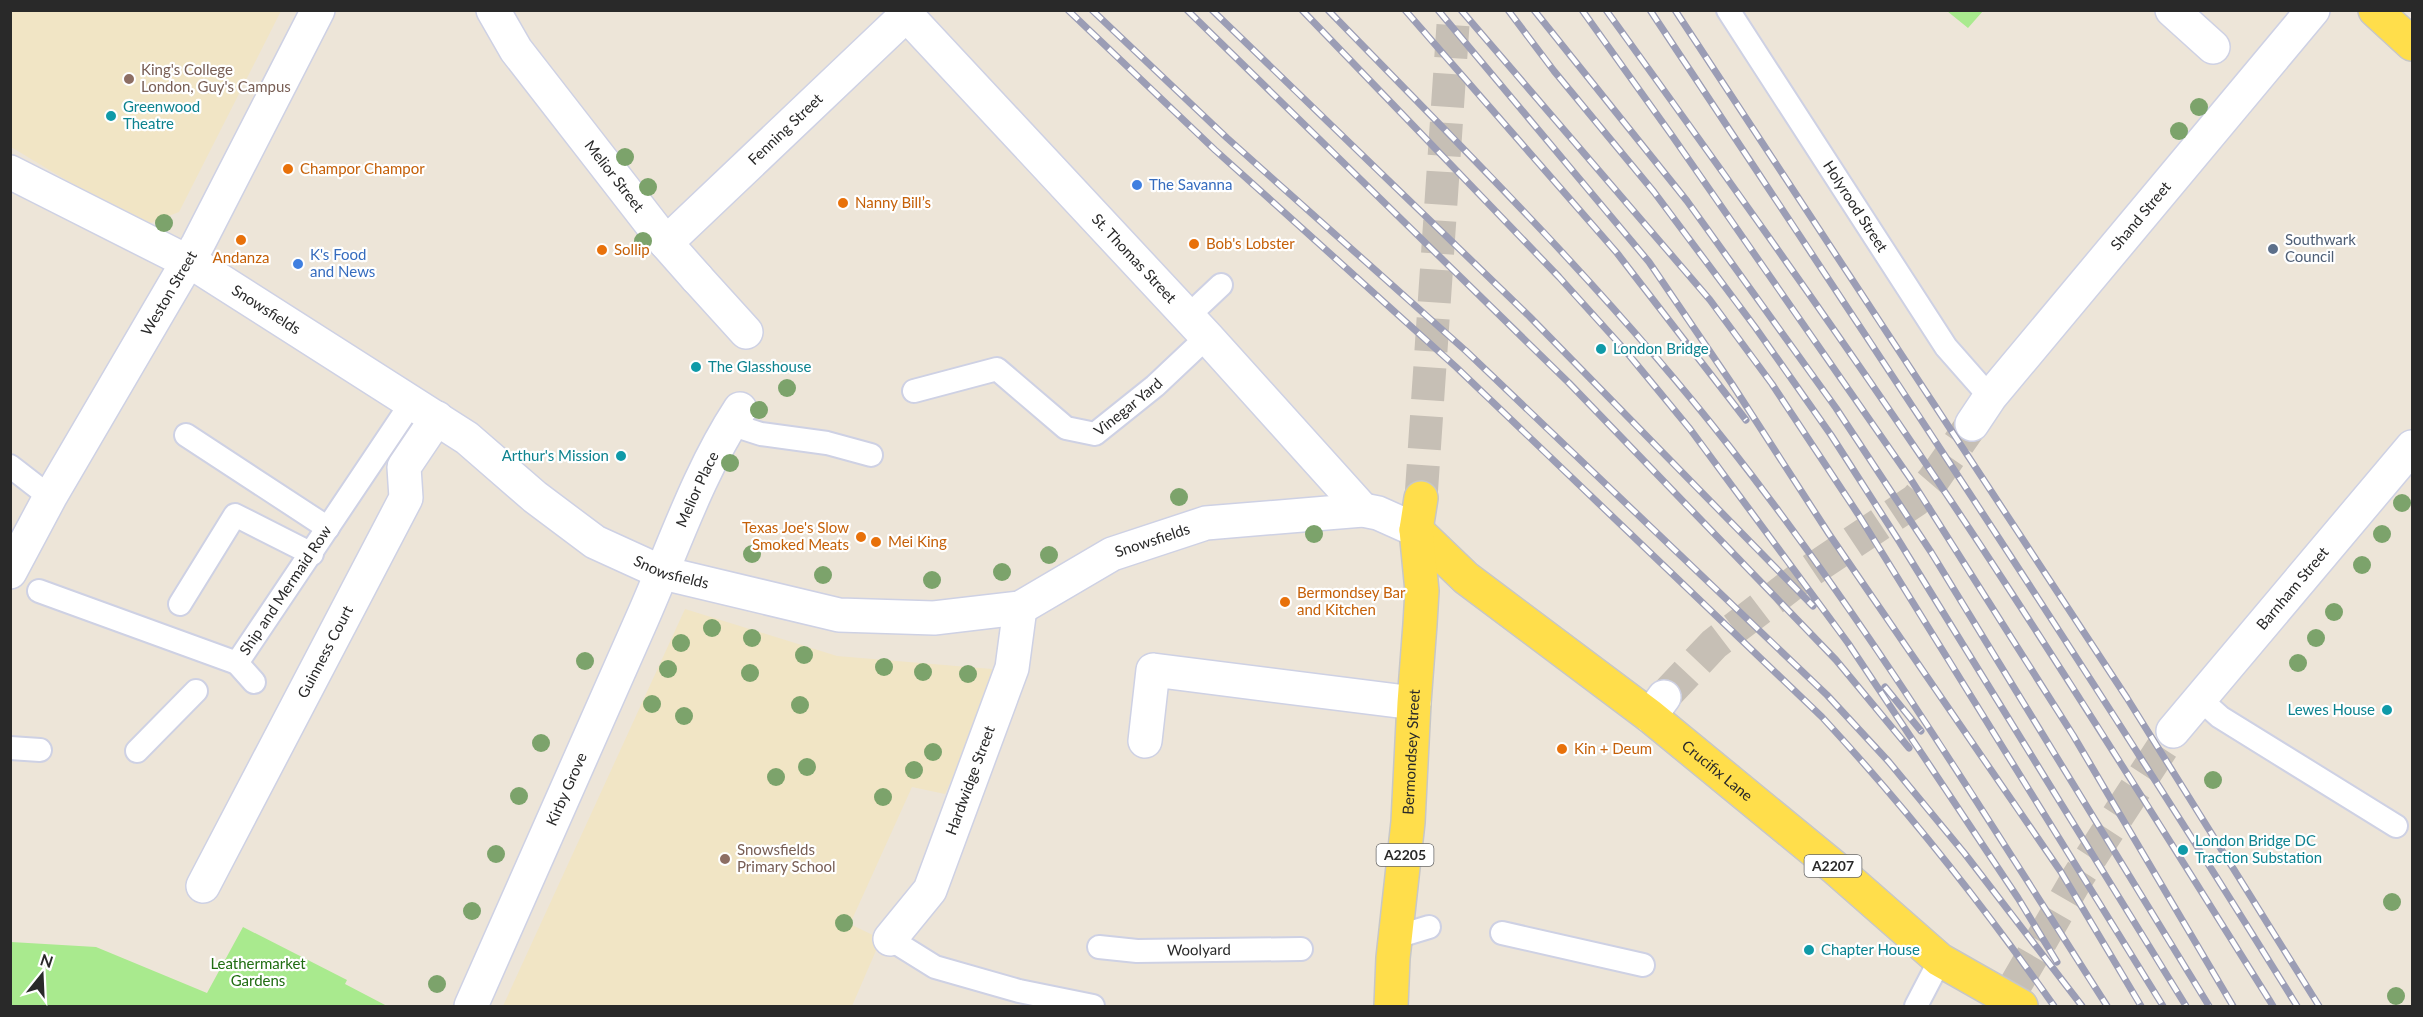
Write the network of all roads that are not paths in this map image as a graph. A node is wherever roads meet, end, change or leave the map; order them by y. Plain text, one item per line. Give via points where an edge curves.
1 (318, 10) edge
2 (493, 10) edge
3 (1728, 10) edge
4 (2172, 10) edge
5 (2313, 10) edge
6 (2375, 10) edge
7 (904, 13) edge
8 (2412, 44) edge
9 (2213, 48) dead end
10 (10, 172) edge
11 (666, 243) junction
12 (188, 261) junction
13 (1221, 285) dead end
14 (1197, 327) junction
15 (746, 332) dead end
16 (914, 391) dead end
17 (1990, 397) junction
18 (424, 410) junction
19 (735, 417) joint
20 (1972, 424) tunnel mouth
21 (186, 435) dead end
22 (2412, 447) edge
23 (871, 455) dead end
24 (10, 466) edge
25 (50, 497) junction
26 (1421, 498) tunnel mouth
27 (1363, 510) junction
28 (328, 528) junction
29 (1416, 530) junction
30 (312, 554) junction
31 (10, 572) edge
32 (663, 573) junction
33 (39, 591) dead end
34 (180, 604) dead end
35 (1020, 608) junction
36 (237, 663) junction
37 (254, 682) dead end
38 (196, 691) dead end
39 (2200, 699) junction
40 (1414, 703) junction
41 (2173, 731) tunnel mouth
42 (1145, 741) dead end
43 (10, 748) edge
44 (40, 750) dead end
45 (137, 751) dead end
46 (2396, 826) dead end
47 (203, 886) dead end
48 (1429, 927) dead end
49 (1502, 933) dead end
50 (890, 939) joint
51 (1099, 947) dead end
52 (1301, 949) dead end
53 (1389, 950) junction
54 (1940, 960) junction
55 (1643, 965) dead end
56 (2014, 997) edge
57 (471, 1006) edge
58 (1093, 1006) edge
59 (1390, 1006) edge
60 (1916, 1006) edge

1 - 12 street, Weston Street
2 - 11 street, Melior Street via 516,50
3 - 17 lane, Holyrood Street via 1946,347
4 - 9 street
5 - 17 street, Shand Street
6 - 8 main road
7 - 11 street, Fenning Street
7 - 14 street, St. Thomas Street
10 - 12 street, Snowsfields
11 - 15 street, Melior Street
12 - 18 street, Snowsfields
12 - 25 street, Weston Street
13 - 14 lane
14 - 16 lane, Vinegar Yard via 1155,386 1095,434 1066,428 997,369
14 - 27 street, St. Thomas Street
17 - 20 street, Shand Street
18 - 28 lane, Ship and Mermaid Row
18 - 32 street, Snowsfields via 467,438 595,543
18 - 47 street, Guinness Court via 404,467 406,498
19 - 23 lane via 761,434 827,443
19 - 32 street, Melior Place via 692,499
21 - 28 lane
22 - 39 street, Barnham Street
24 - 25 lane
25 - 31 street, Weston Street
26 - 29 main road, Bermondsey Street / A2205
27 - 29 street, Snowsfields
27 - 35 street, Snowsfields via 1206,523 1112,554
28 - 30 lane, Ship and Mermaid Row
29 - 40 main road, Bermondsey Street / A2205 via 1422,591
29 - 54 main road, Crucifix Lane / A2207 via 1466,578 1657,707
30 - 34 lane via 235,515
30 - 36 lane, Ship and Mermaid Row
32 - 35 street, Snowsfields via 839,615 934,618
32 - 57 street, Kirby Grove
33 - 36 lane, Ship and Mermaid Row
35 - 50 street, Hardwidge Street via 1012,668 930,890
36 - 37 lane
38 - 45 lane
39 - 41 street, Barnham Street
39 - 46 lane via 2220,717
40 - 42 street via 1153,670
40 - 53 main road, Bermondsey Street / A2205 via 1408,822
43 - 44 lane
48 - 53 lane
49 - 55 lane
50 - 58 lane via 935,968
51 - 52 lane, Woolyard via 1137,951
53 - 59 main road, Bermondsey Street / A2205
54 - 56 main road, Crucifix Lane / A2207
54 - 60 lane

